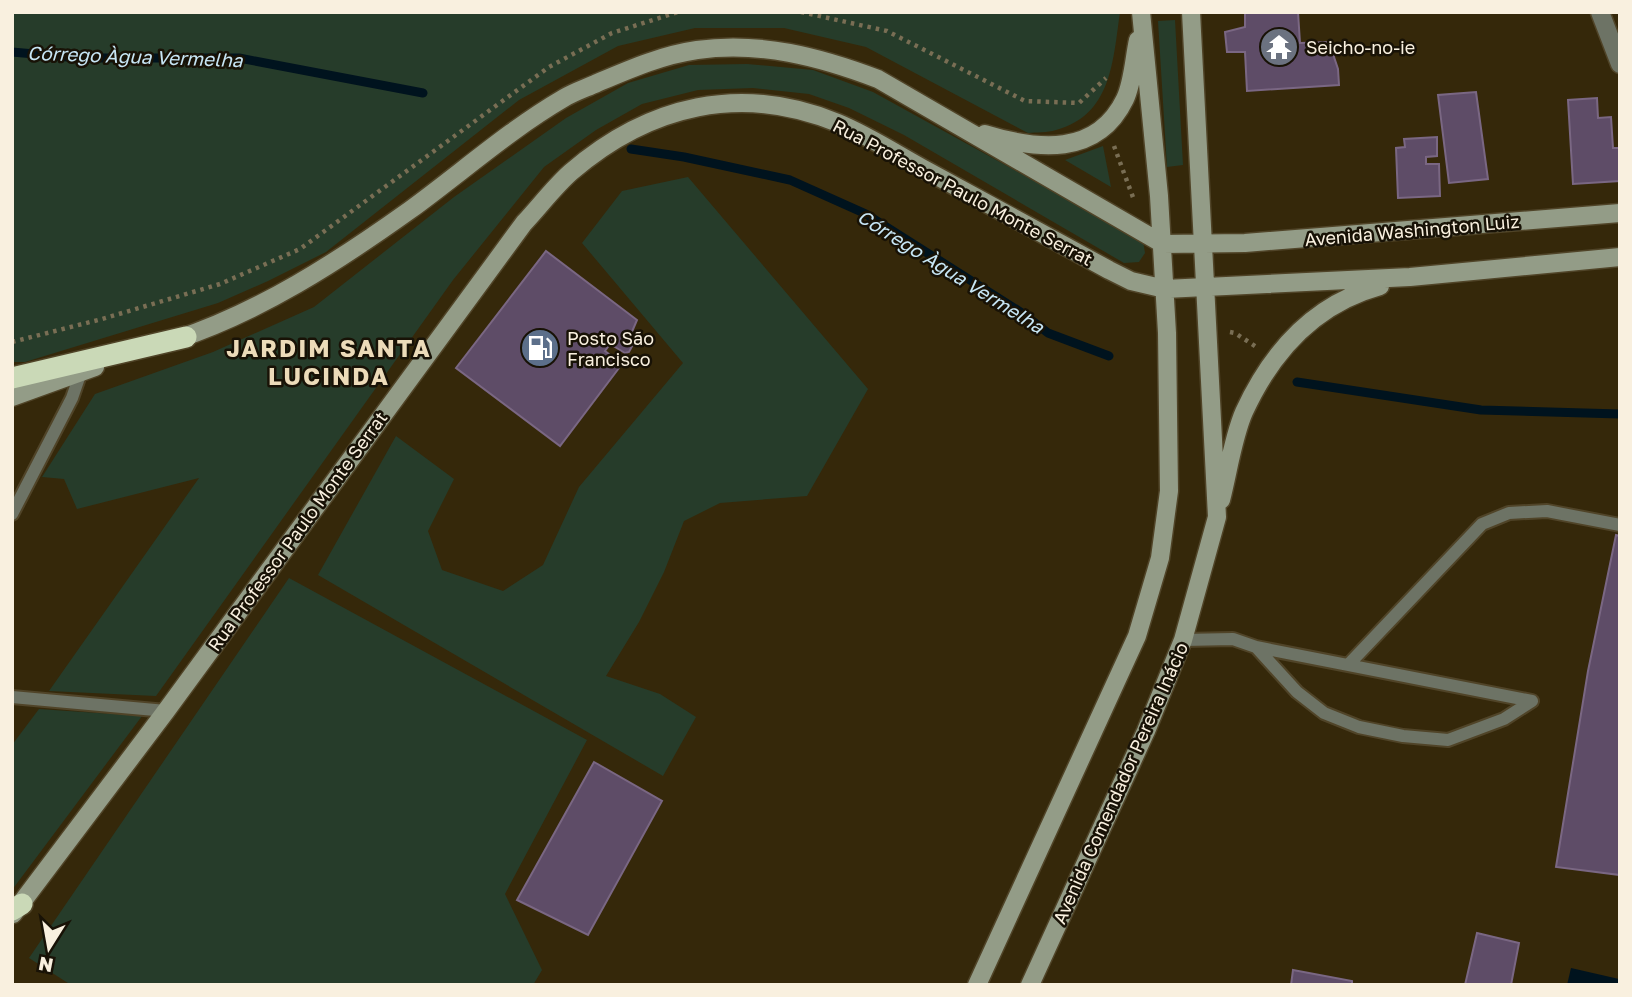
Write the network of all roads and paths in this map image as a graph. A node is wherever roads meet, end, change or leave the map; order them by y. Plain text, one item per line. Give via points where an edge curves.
1 (678, 12) edge
2 (801, 12) edge
3 (1191, 12) edge
4 (1200, 12) edge
5 (1600, 12) edge
6 (1142, 18) edge
7 (1192, 31) junction
8 (1620, 64) edge
9 (1110, 69) dead end
10 (956, 125) junction
11 (1106, 126) junction
12 (1135, 204) dead end
13 (1620, 213) edge
14 (1163, 244) junction
15 (1204, 244) junction
16 (1620, 257) edge
17 (1410, 277) junction
18 (1205, 285) junction
19 (1166, 289) junction
20 (1208, 331) junction
21 (186, 337) junction
22 (12, 342) edge
23 (1274, 359) junction
24 (81, 372) junction
25 (12, 378) edge
26 (12, 397) edge
27 (12, 514) edge
28 (1217, 517) junction
29 (1620, 525) edge
30 (1183, 640) junction
31 (1256, 647) junction
32 (1349, 664) junction
33 (12, 697) edge
34 (166, 710) junction
35 (15, 909) edge
36 (977, 985) edge
37 (1030, 985) edge

1 - 22 path via 612,33 549,66 300,249 220,284
2 - 9 path via 887,31 1025,101 1079,103 1104,81
3 - 7 main road, Avenida Comendador Pereira Inácio
4 - 7 main road
5 - 8 street
6 - 11 main road via 1126,98
6 - 14 main road
7 - 15 main road, Avenida Comendador Pereira Inácio
10 - 11 main road via 1018,144 1043,146 1088,138
10 - 14 main road
10 - 21 main road via 878,79 789,52 698,50 647,61 564,97 409,211 313,274 251,310
11 - 12 path
13 - 15 main road, Avenida Washington Luiz
14 - 15 main road
14 - 19 main road
15 - 18 main road, Avenida Comendador Pereira Inácio
16 - 17 main road
17 - 18 main road
17 - 23 main road via 1355,293 1312,320
18 - 19 main road
18 - 20 main road, Avenida Comendador Pereira Inácio
19 - 34 main road, Rua Professor Paulo Monte Serrat via 1131,281 839,123 789,106 748,103 705,105 662,116 607,144 569,173 524,223
19 - 36 main road via 1169,491 1160,558 1137,636
20 - 23 path via 1235,332
20 - 28 main road, Avenida Comendador Pereira Inácio
21 - 24 main road
21 - 25 highway
23 - 28 main road via 1244,414
24 - 26 main road
24 - 27 lane
28 - 30 main road, Avenida Comendador Pereira Inácio
29 - 32 lane via 1547,511 1509,513 1482,524
30 - 31 lane via 1233,639
30 - 37 main road, Avenida Comendador Pereira Inácio
31 - 32 lane
31 - 32 lane via 1324,713 1359,727 1448,740 1504,719 1532,701
33 - 34 lane
34 - 35 main road, Rua Professor Paulo Monte Serrat

